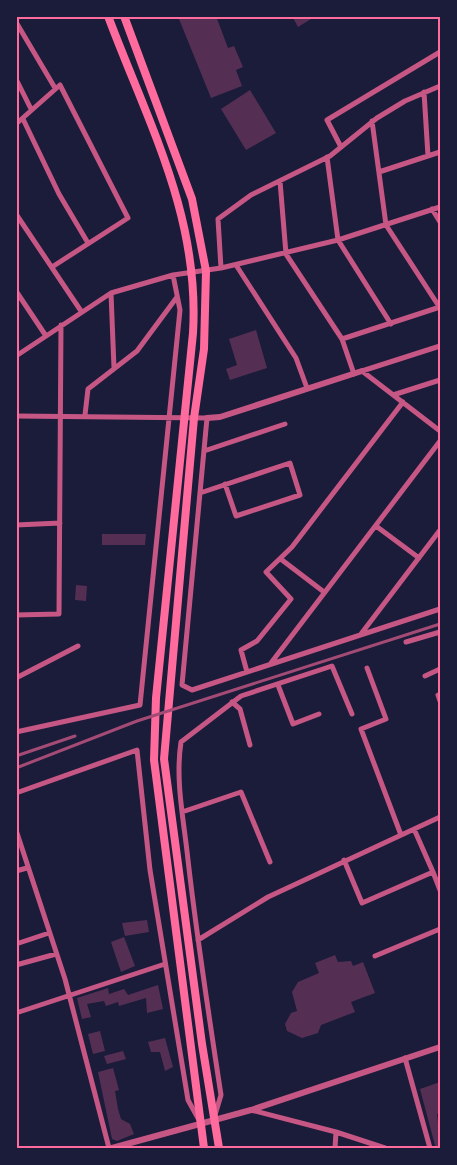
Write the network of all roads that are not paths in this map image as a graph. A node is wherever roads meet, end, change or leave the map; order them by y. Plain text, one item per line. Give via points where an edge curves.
1 (108, 16) edge
2 (124, 16) edge
3 (16, 22) edge
4 (441, 52) edge
5 (16, 79) edge
6 (441, 86) edge
7 (55, 88) junction
8 (424, 92) junction
9 (31, 109) junction
10 (23, 119) junction
11 (372, 121) junction
12 (16, 124) edge
13 (341, 147) junction
14 (441, 152) edge
15 (428, 156) junction
16 (327, 157) junction
17 (379, 172) junction
18 (280, 181) junction
19 (441, 207) edge
20 (432, 209) junction
21 (16, 214) edge
22 (441, 222) edge
23 (386, 225) junction
24 (338, 240) junction
25 (88, 243) junction
26 (286, 254) junction
27 (236, 265) junction
28 (52, 267) junction
29 (221, 268) junction
30 (206, 271) junction
31 (193, 273) junction
32 (173, 275) junction
33 (16, 291) edge
34 (111, 292) junction
35 (177, 297) junction
36 (440, 308) edge
37 (81, 311) junction
38 (391, 324) junction
39 (62, 325) junction
40 (46, 336) junction
41 (342, 339) junction
42 (441, 346) edge
43 (16, 356) edge
44 (114, 368) junction
45 (362, 371) junction
46 (354, 374) junction
47 (441, 380) edge
48 (307, 388) junction
49 (393, 395) junction
50 (402, 402) junction
51 (60, 415) junction
52 (16, 416) edge
53 (85, 416) junction
54 (169, 417) junction
55 (190, 417) junction
56 (207, 418) junction
57 (285, 424) dead end
58 (441, 431) edge
59 (441, 441) edge
60 (204, 451) junction
61 (225, 484) junction
62 (200, 493) junction
63 (60, 523) junction
64 (16, 525) edge
65 (376, 525) junction
66 (441, 530) edge
67 (419, 558) junction
68 (282, 560) junction
69 (324, 592) junction
70 (441, 609) edge
71 (16, 615) edge
72 (440, 633) edge
73 (360, 636) junction
74 (406, 642) dead end
75 (78, 646) dead end
76 (270, 664) junction
77 (367, 668) dead end
78 (441, 669) edge
79 (247, 672) junction
80 (425, 676) dead end
81 (16, 678) edge
82 (278, 685) junction
83 (232, 702) junction
84 (319, 714) dead end
85 (352, 714) dead end
86 (16, 732) edge
87 (250, 745) dead end
88 (16, 793) edge
89 (182, 812) junction
90 (441, 817) edge
91 (414, 829) junction
92 (16, 830) edge
93 (401, 835) junction
94 (344, 860) junction
95 (270, 862) dead end
96 (27, 868) junction
97 (16, 871) edge
98 (433, 872) junction
99 (441, 890) edge
100 (441, 929) edge
101 (49, 933) junction
102 (198, 940) junction
103 (16, 945) edge
104 (56, 954) junction
105 (375, 956) dead end
106 (165, 964) junction
107 (16, 965) edge
108 (69, 995) junction
109 (16, 1013) edge
110 (441, 1047) edge
111 (405, 1058) junction
112 (251, 1110) junction
113 (214, 1119) junction
114 (201, 1123) junction
115 (336, 1132) junction
116 (382, 1148) edge
117 (111, 1149) edge
118 (204, 1149) edge
119 (219, 1149) edge
120 (334, 1149) edge
121 (430, 1149) edge

1 - 31 highway via 178,197
2 - 30 highway via 192,199
3 - 7 street
4 - 13 street via 327,120
5 - 9 street
6 - 8 street
7 - 9 street
7 - 25 street via 60,85 128,218
8 - 11 street
8 - 15 street
9 - 10 street
10 - 12 street
10 - 25 street
11 - 13 street
11 - 17 street
13 - 16 street
14 - 15 street
15 - 17 street
16 - 18 street
16 - 24 street
17 - 23 street
18 - 26 street
18 - 29 street via 251,195 218,219
19 - 20 street
20 - 22 street
20 - 23 street
21 - 28 street
23 - 24 street
23 - 36 street
24 - 26 street
24 - 38 street
25 - 28 street
26 - 27 street
26 - 41 street
27 - 29 street
27 - 48 street via 296,358
28 - 37 street
29 - 30 street
30 - 31 street
30 - 55 highway via 204,349
31 - 32 street
31 - 55 highway
32 - 34 street
32 - 35 street
33 - 40 street
34 - 37 street
34 - 44 street
35 - 44 street via 137,351
35 - 54 street via 180,310
36 - 38 street
37 - 39 street
38 - 41 street
39 - 40 street
39 - 51 street
40 - 43 street
41 - 46 street
42 - 45 street
44 - 53 street via 88,389
45 - 46 street
45 - 49 street
46 - 48 street
47 - 49 street
48 - 56 street
49 - 50 street
50 - 58 street
50 - 68 street
51 - 52 street
51 - 53 street
51 - 63 street
53 - 54 street
54 - 55 street
54 - 86 street via 140,705
55 - 56 street
55 - 113 highway via 164,759
55 - 114 highway via 172,541 154,732 156,792
56 - 60 street
57 - 60 street
59 - 65 street
60 - 62 street
61 - 61 street via 290,464 300,495 236,516
61 - 62 street
62 - 79 street via 182,685 192,690
63 - 64 street
63 - 71 street via 59,614
65 - 67 street
65 - 69 street
66 - 67 street
67 - 73 street
68 - 69 street
68 - 79 street via 266,572 291,599 257,641 241,650
69 - 76 street
70 - 73 street
72 - 74 street
73 - 76 street
75 - 81 street
76 - 79 street
77 - 93 street via 386,719 362,729
78 - 80 street
82 - 83 street
82 - 84 street via 293,724
82 - 85 street via 332,666
83 - 87 street via 240,709
83 - 89 street via 181,742 178,765
88 - 106 street via 137,750
89 - 95 street via 241,792
89 - 102 street
90 - 91 street
91 - 93 street
91 - 98 street
92 - 96 street
93 - 94 street
94 - 98 street via 362,903
94 - 102 street via 268,897
96 - 97 street
96 - 101 street
98 - 99 street
100 - 105 street
101 - 103 street
101 - 104 street
102 - 113 street via 221,1095
104 - 107 street
104 - 108 street
106 - 108 street
106 - 114 street via 188,1100
108 - 109 street
108 - 117 street
110 - 111 street
111 - 112 street
111 - 121 street
112 - 113 street
112 - 115 street
113 - 114 street
113 - 119 highway
114 - 117 street
114 - 118 highway
115 - 116 street
115 - 120 street

